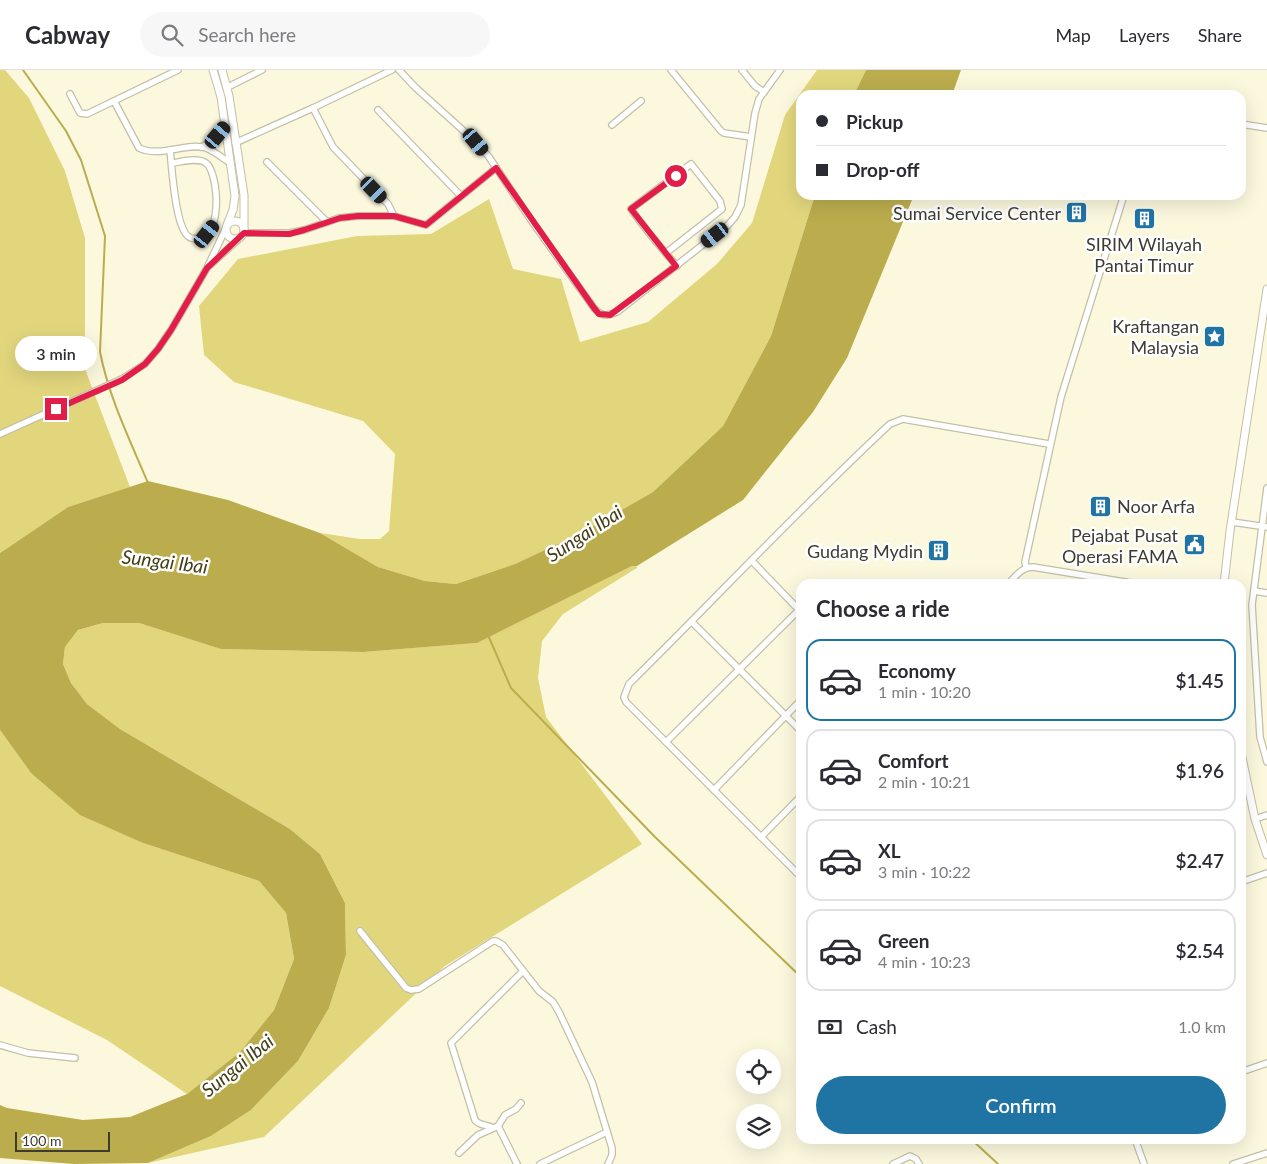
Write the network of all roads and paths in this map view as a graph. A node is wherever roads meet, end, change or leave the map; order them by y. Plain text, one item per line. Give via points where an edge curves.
1 (178, 70) edge
2 (213, 70) edge
3 (222, 70) edge
4 (262, 70) edge
5 (392, 70) edge
6 (399, 70) edge
7 (671, 70) edge
8 (742, 70) edge
9 (780, 70) edge
10 (228, 87) junction
11 (764, 92) junction
12 (70, 94) dead end
13 (114, 101) junction
14 (641, 101) dead end
15 (313, 108) junction
16 (378, 110) dead end
17 (1246, 125) edge
18 (225, 126) junction
19 (612, 126) dead end
20 (1267, 128) edge
21 (752, 137) junction
22 (236, 143) junction
23 (201, 147) junction
24 (170, 150) junction
25 (267, 162) dead end
26 (172, 163) junction
27 (230, 163) junction
28 (496, 168) junction
29 (461, 196) junction
30 (1122, 200) edge
31 (394, 216) junction
32 (327, 222) junction
33 (227, 226) junction
34 (243, 234) junction
35 (666, 253) junction
36 (676, 266) junction
37 (207, 268) junction
38 (1267, 289) edge
39 (0, 434) edge
40 (1049, 444) junction
41 (1267, 488) edge
42 (1232, 522) junction
43 (1264, 526) edge
44 (752, 561) junction
45 (1026, 567) junction
46 (1013, 579) edge
47 (1104, 579) edge
48 (1225, 579) edge
49 (1254, 591) junction
50 (1267, 593) edge
51 (796, 607) edge
52 (796, 615) edge
53 (692, 622) junction
54 (739, 669) junction
55 (796, 705) edge
56 (786, 716) junction
57 (796, 726) edge
58 (666, 742) junction
59 (1265, 747) edge
60 (1267, 762) edge
61 (1246, 777) edge
62 (714, 790) junction
63 (796, 801) edge
64 (1267, 816) edge
65 (1255, 819) junction
66 (761, 837) junction
67 (1267, 856) edge
68 (796, 872) edge
69 (1267, 872) edge
70 (1246, 880) edge
71 (360, 931) dead end
72 (523, 971) junction
73 (0, 1045) edge
74 (75, 1058) dead end
75 (1267, 1063) edge
76 (1246, 1070) edge
77 (521, 1103) dead end
78 (496, 1127) junction
79 (607, 1132) junction
80 (1137, 1144) edge
81 (459, 1153) dead end
82 (1267, 1153) edge
83 (517, 1164) edge
84 (540, 1164) edge
85 (608, 1164) edge
86 (893, 1164) edge
87 (918, 1164) edge
88 (1144, 1164) edge
89 (1233, 1164) edge

1 - 13 street
2 - 18 street
3 - 10 street
4 - 10 street
5 - 15 street
6 - 28 street via 476,142
7 - 21 street via 721,131
8 - 11 street
9 - 11 street
10 - 22 street
11 - 21 street via 755,113
12 - 13 street via 83,115
13 - 24 street via 139,148 151,152
14 - 19 street
15 - 22 street
15 - 31 street via 333,148 388,204
16 - 29 street
17 - 20 street
18 - 23 street
18 - 27 street
21 - 36 street via 739,208 728,225
22 - 34 street via 244,195
23 - 24 street
23 - 27 street
24 - 26 street
25 - 32 street
26 - 26 street via 199,160 206,163 213,174 217,211 214,225 199,238 186,235 179,221
27 - 33 street via 234,203
28 - 29 street
28 - 36 street via 599,314 617,312
29 - 31 street via 426,225
30 - 40 street via 1060,396
31 - 32 street via 358,216
32 - 34 street via 289,234
33 - 34 street via 227,234 231,238
33 - 34 street via 232,221 238,222 242,225
33 - 37 street
34 - 37 street
35 - 35 street via 631,209 691,164 720,201 722,209
35 - 36 street
37 - 39 street via 158,349 145,364 122,380
38 - 42 street
40 - 44 street via 896,420 824,486
40 - 45 street
41 - 43 street
42 - 43 street
42 - 48 street
43 - 49 street
44 - 51 street
44 - 53 street
45 - 46 street
45 - 47 street
49 - 50 street
49 - 59 street via 1260,737
52 - 54 street
53 - 54 street
53 - 58 street via 625,691 626,702
54 - 56 street
54 - 58 street
55 - 56 street
56 - 57 street
56 - 62 street
58 - 62 street
59 - 60 street
61 - 65 street
62 - 66 street
63 - 66 street
64 - 65 street
65 - 67 street
66 - 68 street
69 - 70 street
71 - 72 street via 411,990 419,989 496,940
72 - 78 street via 451,1043 475,1120 479,1124
72 - 79 street via 559,1012 592,1082
73 - 74 street via 28,1053
75 - 76 street
77 - 78 street via 505,1114
78 - 81 street via 478,1135
78 - 83 street
79 - 84 street
79 - 85 street via 612,1148
80 - 88 street
82 - 89 street
86 - 87 street via 910,1156

